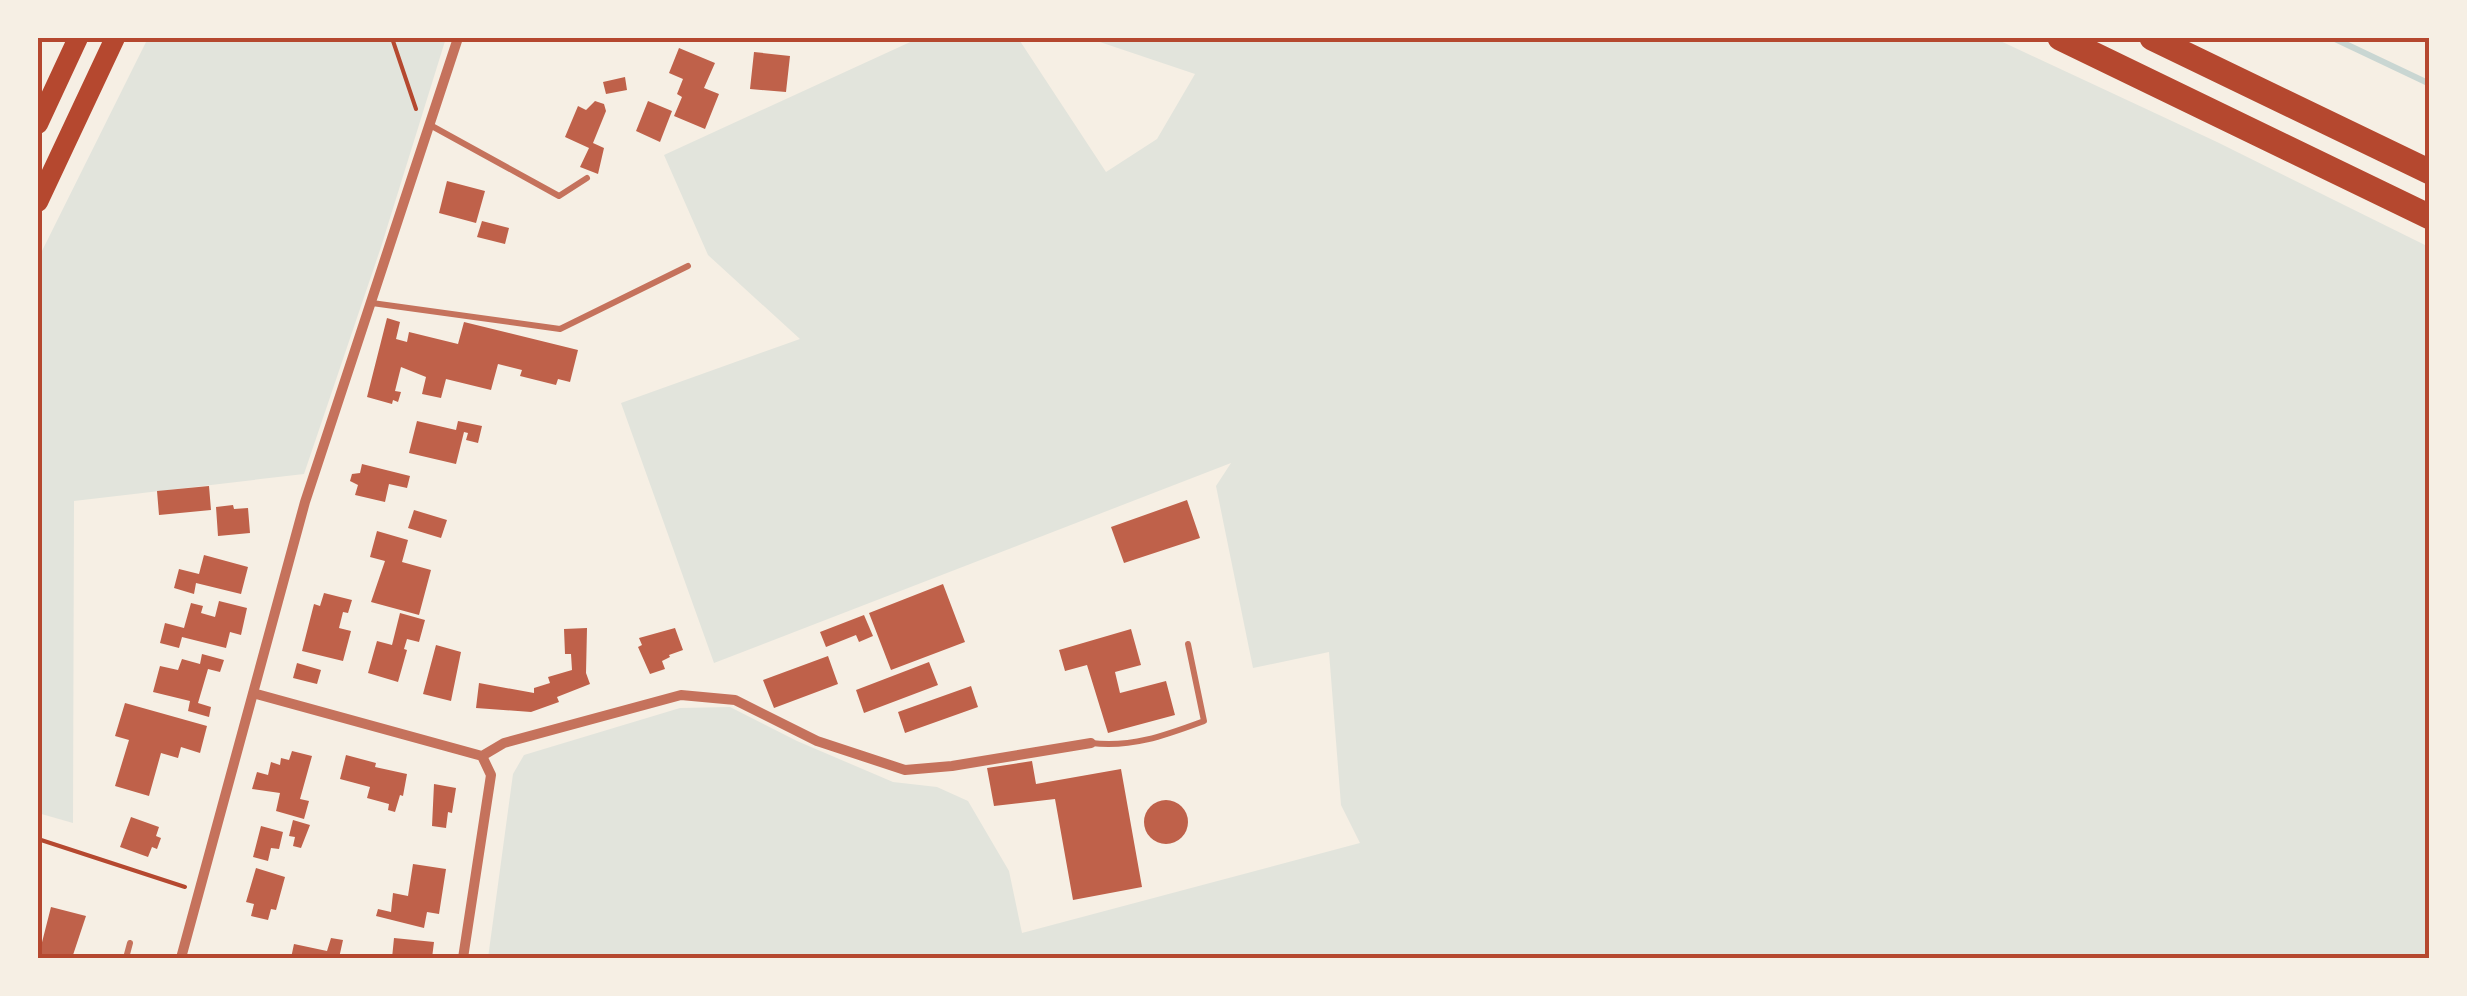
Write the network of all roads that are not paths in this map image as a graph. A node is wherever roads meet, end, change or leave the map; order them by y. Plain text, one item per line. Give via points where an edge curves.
1 (78, 38) edge
2 (115, 38) edge
3 (458, 38) edge
4 (2060, 38) edge
5 (2152, 38) edge
6 (38, 124) edge
7 (428, 131) junction
8 (2430, 172) edge
9 (586, 178) dead end
10 (38, 202) edge
11 (2430, 217) edge
12 (688, 266) dead end
13 (372, 303) junction
14 (1188, 644) dead end
15 (253, 694) junction
16 (1091, 743) joint
17 (482, 756) junction
18 (130, 943) dead end
19 (126, 958) edge
20 (181, 958) edge
21 (464, 958) edge

1 - 6 main road
2 - 10 main road
3 - 7 street
4 - 11 highway
5 - 8 highway
7 - 9 lane via 559,196
7 - 13 street
12 - 13 lane via 560,329
13 - 15 street via 305,502
14 - 16 lane via 1204,721 1120,746
15 - 17 street
15 - 20 street
16 - 17 street via 905,770 817,742 735,700 682,695 504,742
17 - 21 street via 491,775
18 - 19 lane

